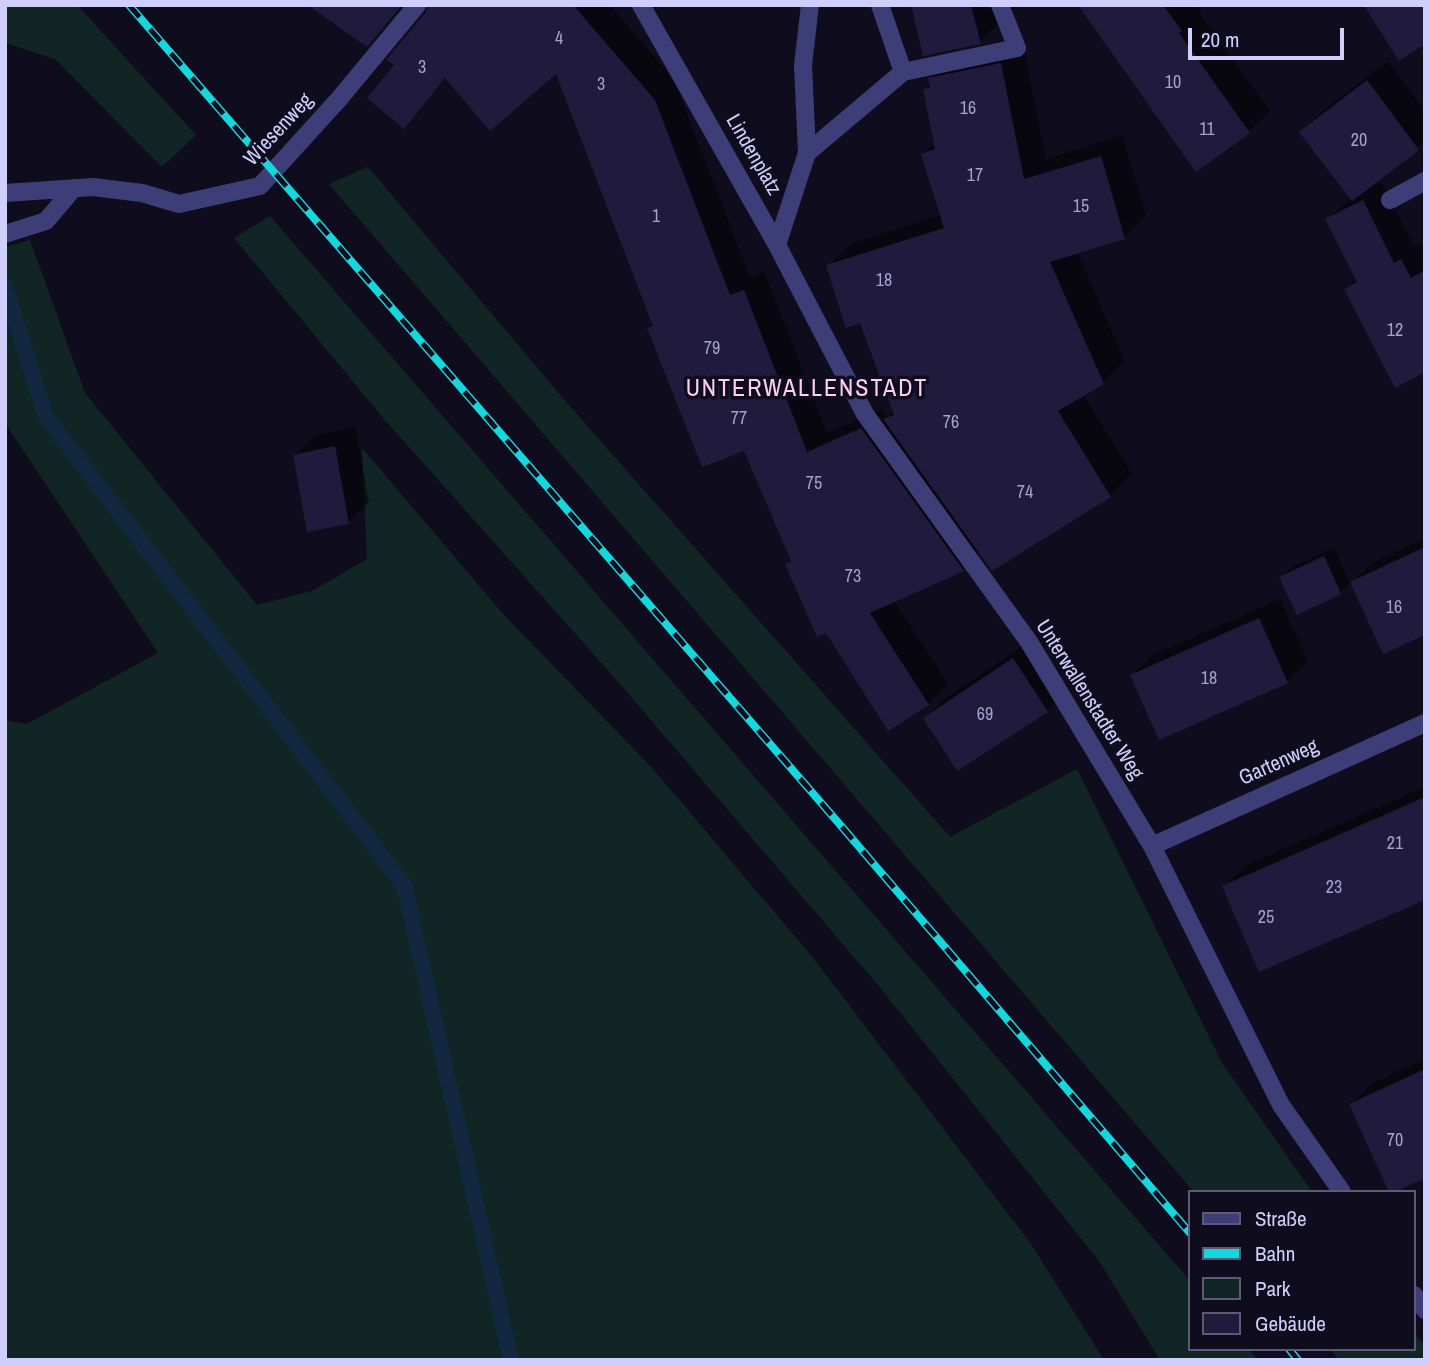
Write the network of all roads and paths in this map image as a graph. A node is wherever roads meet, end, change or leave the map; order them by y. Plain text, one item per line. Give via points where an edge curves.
1 (417, 5) edge
2 (641, 5) edge
3 (810, 5) edge
4 (880, 5) edge
5 (1000, 5) edge
6 (903, 72) junction
7 (807, 153) junction
8 (1425, 181) edge
9 (74, 188) junction
10 (8, 193) edge
11 (1390, 200) dead end
12 (5, 234) edge
13 (777, 244) junction
14 (1425, 723) edge
15 (1152, 845) junction
16 (1341, 1190) edge

1 - 9 street, Wiesenweg via 260,186 179,204 142,193
2 - 13 street, Lindenplatz
3 - 7 street, Lindenplatz via 803,65
4 - 6 street
5 - 6 street via 1017,48
6 - 7 street
7 - 13 street, Lindenplatz
8 - 11 street
9 - 10 street, Wiesenweg
9 - 12 street via 46,221
13 - 15 street, Unterwallenstadter Weg via 865,414 1029,642
14 - 15 street, Gartenweg
15 - 16 street, Unterwallenstadter Weg via 1281,1105

